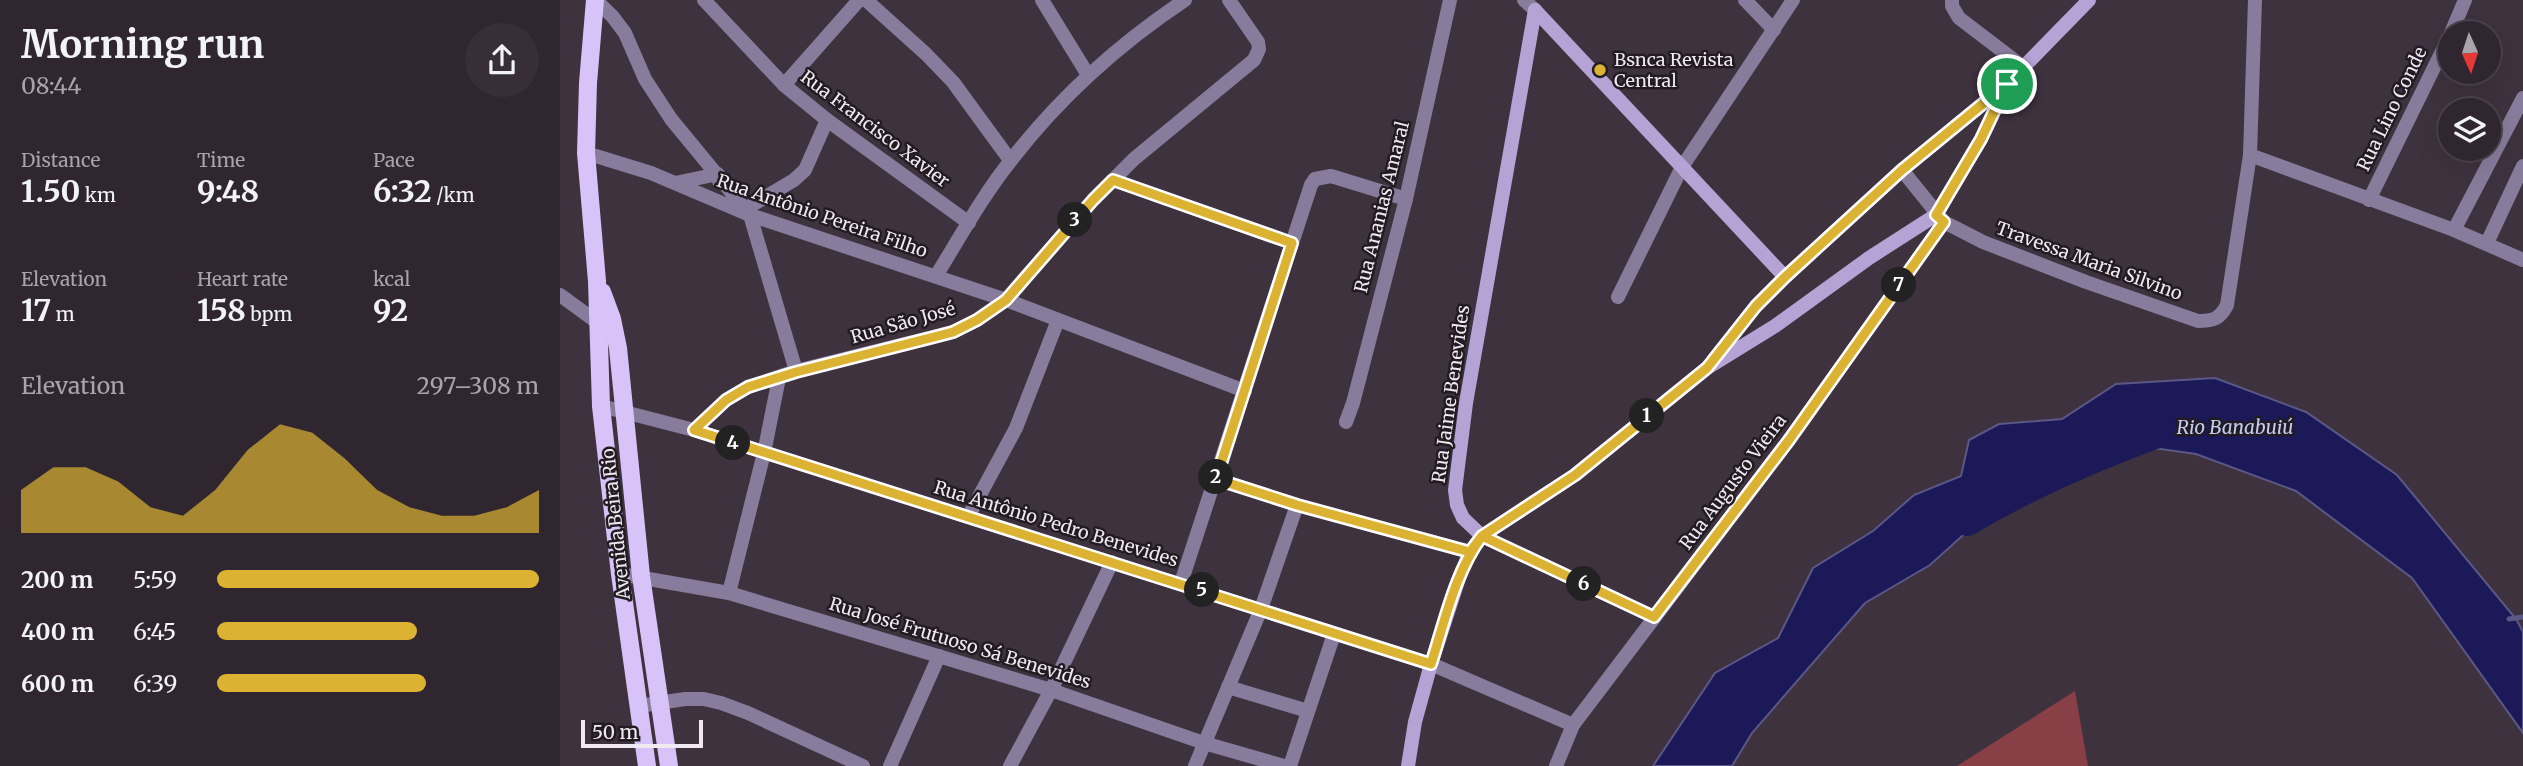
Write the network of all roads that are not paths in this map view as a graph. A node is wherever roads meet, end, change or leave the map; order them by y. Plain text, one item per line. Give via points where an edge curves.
1 (595, 0) edge
2 (704, 0) edge
3 (859, 0) edge
4 (866, 0) edge
5 (1042, 0) edge
6 (1185, 0) edge
7 (1229, 0) edge
8 (1450, 0) edge
9 (1745, 0) edge
10 (1793, 0) edge
11 (1952, 0) edge
12 (2089, 0) edge
13 (2255, 0) edge
14 (2465, 0) edge
15 (1530, 5) edge
16 (2456, 21) edge
17 (1774, 30) junction
18 (2438, 59) edge
19 (2022, 66) junction
20 (1088, 75) junction
21 (2007, 84) junction
22 (784, 85) junction
23 (2523, 99) edge
24 (827, 120) junction
25 (586, 153) junction
26 (2250, 155) junction
27 (1010, 160) junction
28 (2523, 166) edge
29 (1682, 167) junction
30 (1902, 170) junction
31 (718, 174) junction
32 (1113, 180) junction
33 (675, 183) junction
34 (1406, 199) junction
35 (2369, 200) junction
36 (722, 203) junction
37 (748, 212) junction
38 (1940, 218) junction
39 (969, 223) junction
40 (2455, 230) junction
41 (1292, 243) junction
42 (2487, 243) junction
43 (2523, 260) edge
44 (936, 276) junction
45 (1785, 277) junction
46 (597, 281) junction
47 (560, 295) edge
48 (1618, 297) dead end
49 (1006, 300) junction
50 (1058, 320) junction
51 (597, 321) junction
52 (1707, 368) junction
53 (796, 372) junction
54 (779, 378) junction
55 (1245, 391) junction
56 (601, 407) junction
57 (626, 411) junction
58 (1346, 422) dead end
59 (694, 430) junction
60 (764, 453) junction
61 (1216, 479) junction
62 (1297, 505) junction
63 (968, 517) junction
64 (1482, 536) junction
65 (1470, 552) junction
66 (1112, 562) junction
67 (620, 574) junction
68 (641, 576) junction
69 (1181, 583) junction
70 (729, 593) junction
71 (1261, 609) junction
72 (1654, 617) junction
73 (1334, 634) junction
74 (939, 656) junction
75 (1431, 664) junction
76 (1228, 688) junction
77 (1051, 691) junction
78 (660, 701) junction
79 (639, 706) junction
80 (1308, 711) junction
81 (1573, 725) junction
82 (1205, 743) junction
83 (647, 766) edge
84 (669, 766) edge
85 (863, 766) edge
86 (890, 766) edge
87 (1010, 766) edge
88 (1195, 766) edge
89 (1284, 766) edge
90 (1290, 766) edge
91 (1408, 766) edge
92 (1556, 766) edge

1 - 25 main road, Avenida Beira Rio
1 - 31 street via 625,33 663,108
2 - 22 street, Rua Francisco Xavier
3 - 22 street
4 - 27 street via 953,82
5 - 20 street
6 - 20 street
7 - 32 street, Rua São José via 1258,42 1254,60
8 - 34 street, Rua Ananias Amaral
9 - 17 street
10 - 17 street
11 - 19 street via 1959,18
12 - 19 main road
13 - 26 street
14 - 16 street, Rua Lino Conde
15 - 29 main road
15 - 64 main road, Rua Jaime Benevides via 1455,490 1463,518
17 - 29 street
18 - 35 street, Rua Lino Conde
19 - 21 main road
20 - 27 street
21 - 30 main road
21 - 38 main road
22 - 24 street, Rua Francisco Xavier
23 - 40 street
24 - 37 street via 805,170
24 - 39 street, Rua Francisco Xavier
25 - 33 street, Rua Antônio Pereira Filho
25 - 46 main road, Avenida Beira Rio
26 - 35 street
26 - 38 street, Travessa Maria Silvino via 2227,305 2217,319 2198,321 2016,256
27 - 39 street
28 - 42 street
29 - 45 main road
29 - 48 street
30 - 38 street
30 - 45 main road
31 - 33 street
31 - 36 street
31 - 37 street
32 - 41 street
32 - 49 street, Rua São José
33 - 36 street, Rua Antônio Pereira Filho
34 - 41 street via 1331,176 1315,179
34 - 58 street, Rua Ananias Amaral
35 - 40 street
36 - 37 street, Rua Antônio Pereira Filho
37 - 44 street, Rua Antônio Pereira Filho
37 - 53 street
38 - 52 main road via 1869,258
38 - 72 street, Rua Augusto Vieira via 1789,440
39 - 44 street
40 - 42 street
41 - 55 street
42 - 43 street
44 - 49 street, Rua Antônio Pereira Filho
45 - 52 main road
46 - 51 main road, Avenida Beira Rio
46 - 57 main road, Avenida Beira Rio via 612,319
47 - 51 street
49 - 50 street
49 - 53 street, Rua São José via 953,332
50 - 55 street
50 - 63 street via 1016,428
51 - 56 main road, Avenida Beira Rio
52 - 64 main road via 1575,475
53 - 54 street, Rua São José
54 - 59 street, Rua São José via 736,393
54 - 60 street
55 - 61 street
56 - 57 street, Rua Antônio Pedro Benevides
56 - 67 main road, Avenida Beira Rio
57 - 59 street, Rua Antônio Pedro Benevides
57 - 68 main road, Avenida Beira Rio
59 - 60 street, Rua Antônio Pedro Benevides
60 - 63 street, Rua Antônio Pedro Benevides
60 - 70 street
61 - 62 street
61 - 69 street
62 - 65 street
62 - 71 street
63 - 66 street, Rua Antônio Pedro Benevides
64 - 65 main road
64 - 72 street
65 - 75 main road
66 - 69 street, Rua Antônio Pedro Benevides
66 - 77 street
67 - 68 street, Rua José Frutuoso Sá Benevides
67 - 79 main road, Avenida Beira Rio
68 - 70 street, Rua José Frutuoso Sá Benevides
68 - 78 main road, Avenida Beira Rio
69 - 71 street, Rua Antônio Pedro Benevides
70 - 74 street, Rua José Frutuoso Sá Benevides
71 - 73 street, Rua Antônio Pedro Benevides
71 - 76 street
72 - 81 street, Rua Augusto Vieira
73 - 75 street, Rua Antônio Pedro Benevides
73 - 80 street
74 - 77 street, Rua José Frutuoso Sá Benevides
74 - 86 street
75 - 81 street, Rua Antônio Pedro Benevides
75 - 91 main road
76 - 80 street
76 - 82 street
77 - 82 street, Rua José Frutuoso Sá Benevides
77 - 87 street
78 - 79 street
78 - 84 main road, Avenida Beira Rio
78 - 85 street via 721,703
79 - 83 main road, Avenida Beira Rio
80 - 90 street
81 - 92 street, Rua Augusto Vieira
82 - 88 street
82 - 89 street, Rua José Frutuoso Sá Benevides

